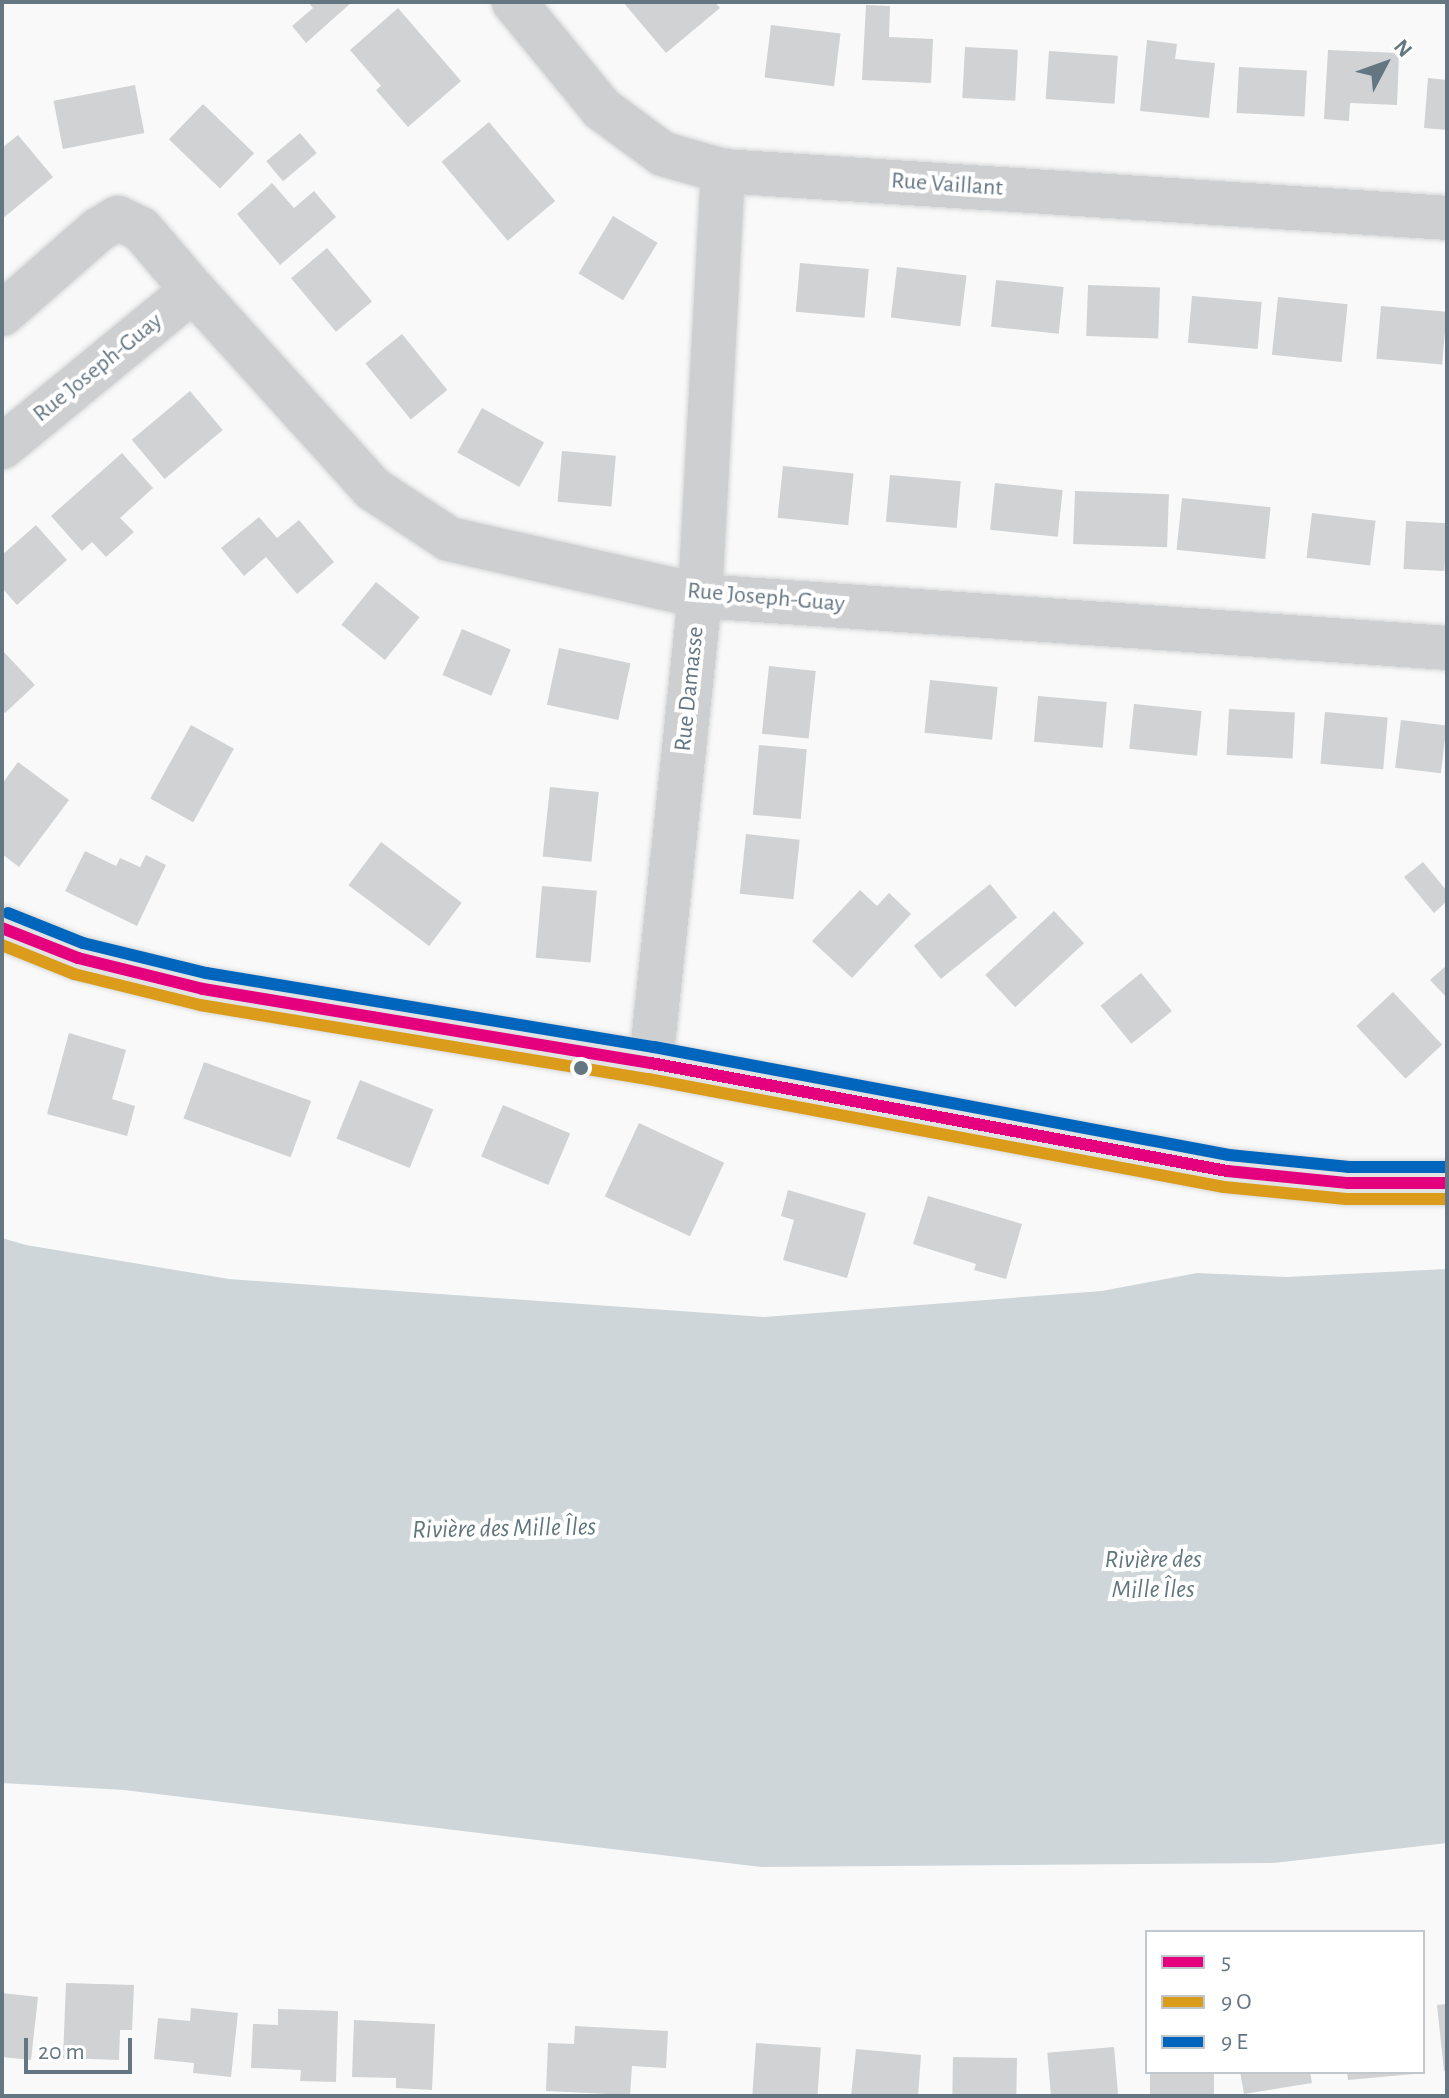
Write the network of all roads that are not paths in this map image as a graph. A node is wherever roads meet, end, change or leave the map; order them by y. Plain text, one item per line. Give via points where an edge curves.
1 (514, 2) edge
2 (723, 171) junction
3 (1447, 218) edge
4 (193, 290) junction
5 (2, 314) edge
6 (2, 447) edge
7 (700, 596) junction
8 (1447, 648) edge
9 (2, 928) edge
10 (651, 1063) junction
11 (1447, 1183) edge

1 - 2 street, Rue Vaillant via 602,109 663,154
2 - 3 street, Rue Vaillant
2 - 7 street, Rue Damasse
4 - 5 street, Rue Joseph-Guay via 141,229 118,218
4 - 6 street, Rue Joseph-Guay
4 - 7 street, Rue Joseph-Guay via 373,489 449,539
7 - 8 street, Rue Joseph-Guay
7 - 10 street, Rue Damasse
9 - 10 main road via 78,958 203,989
10 - 11 main road via 1227,1171 1348,1183

